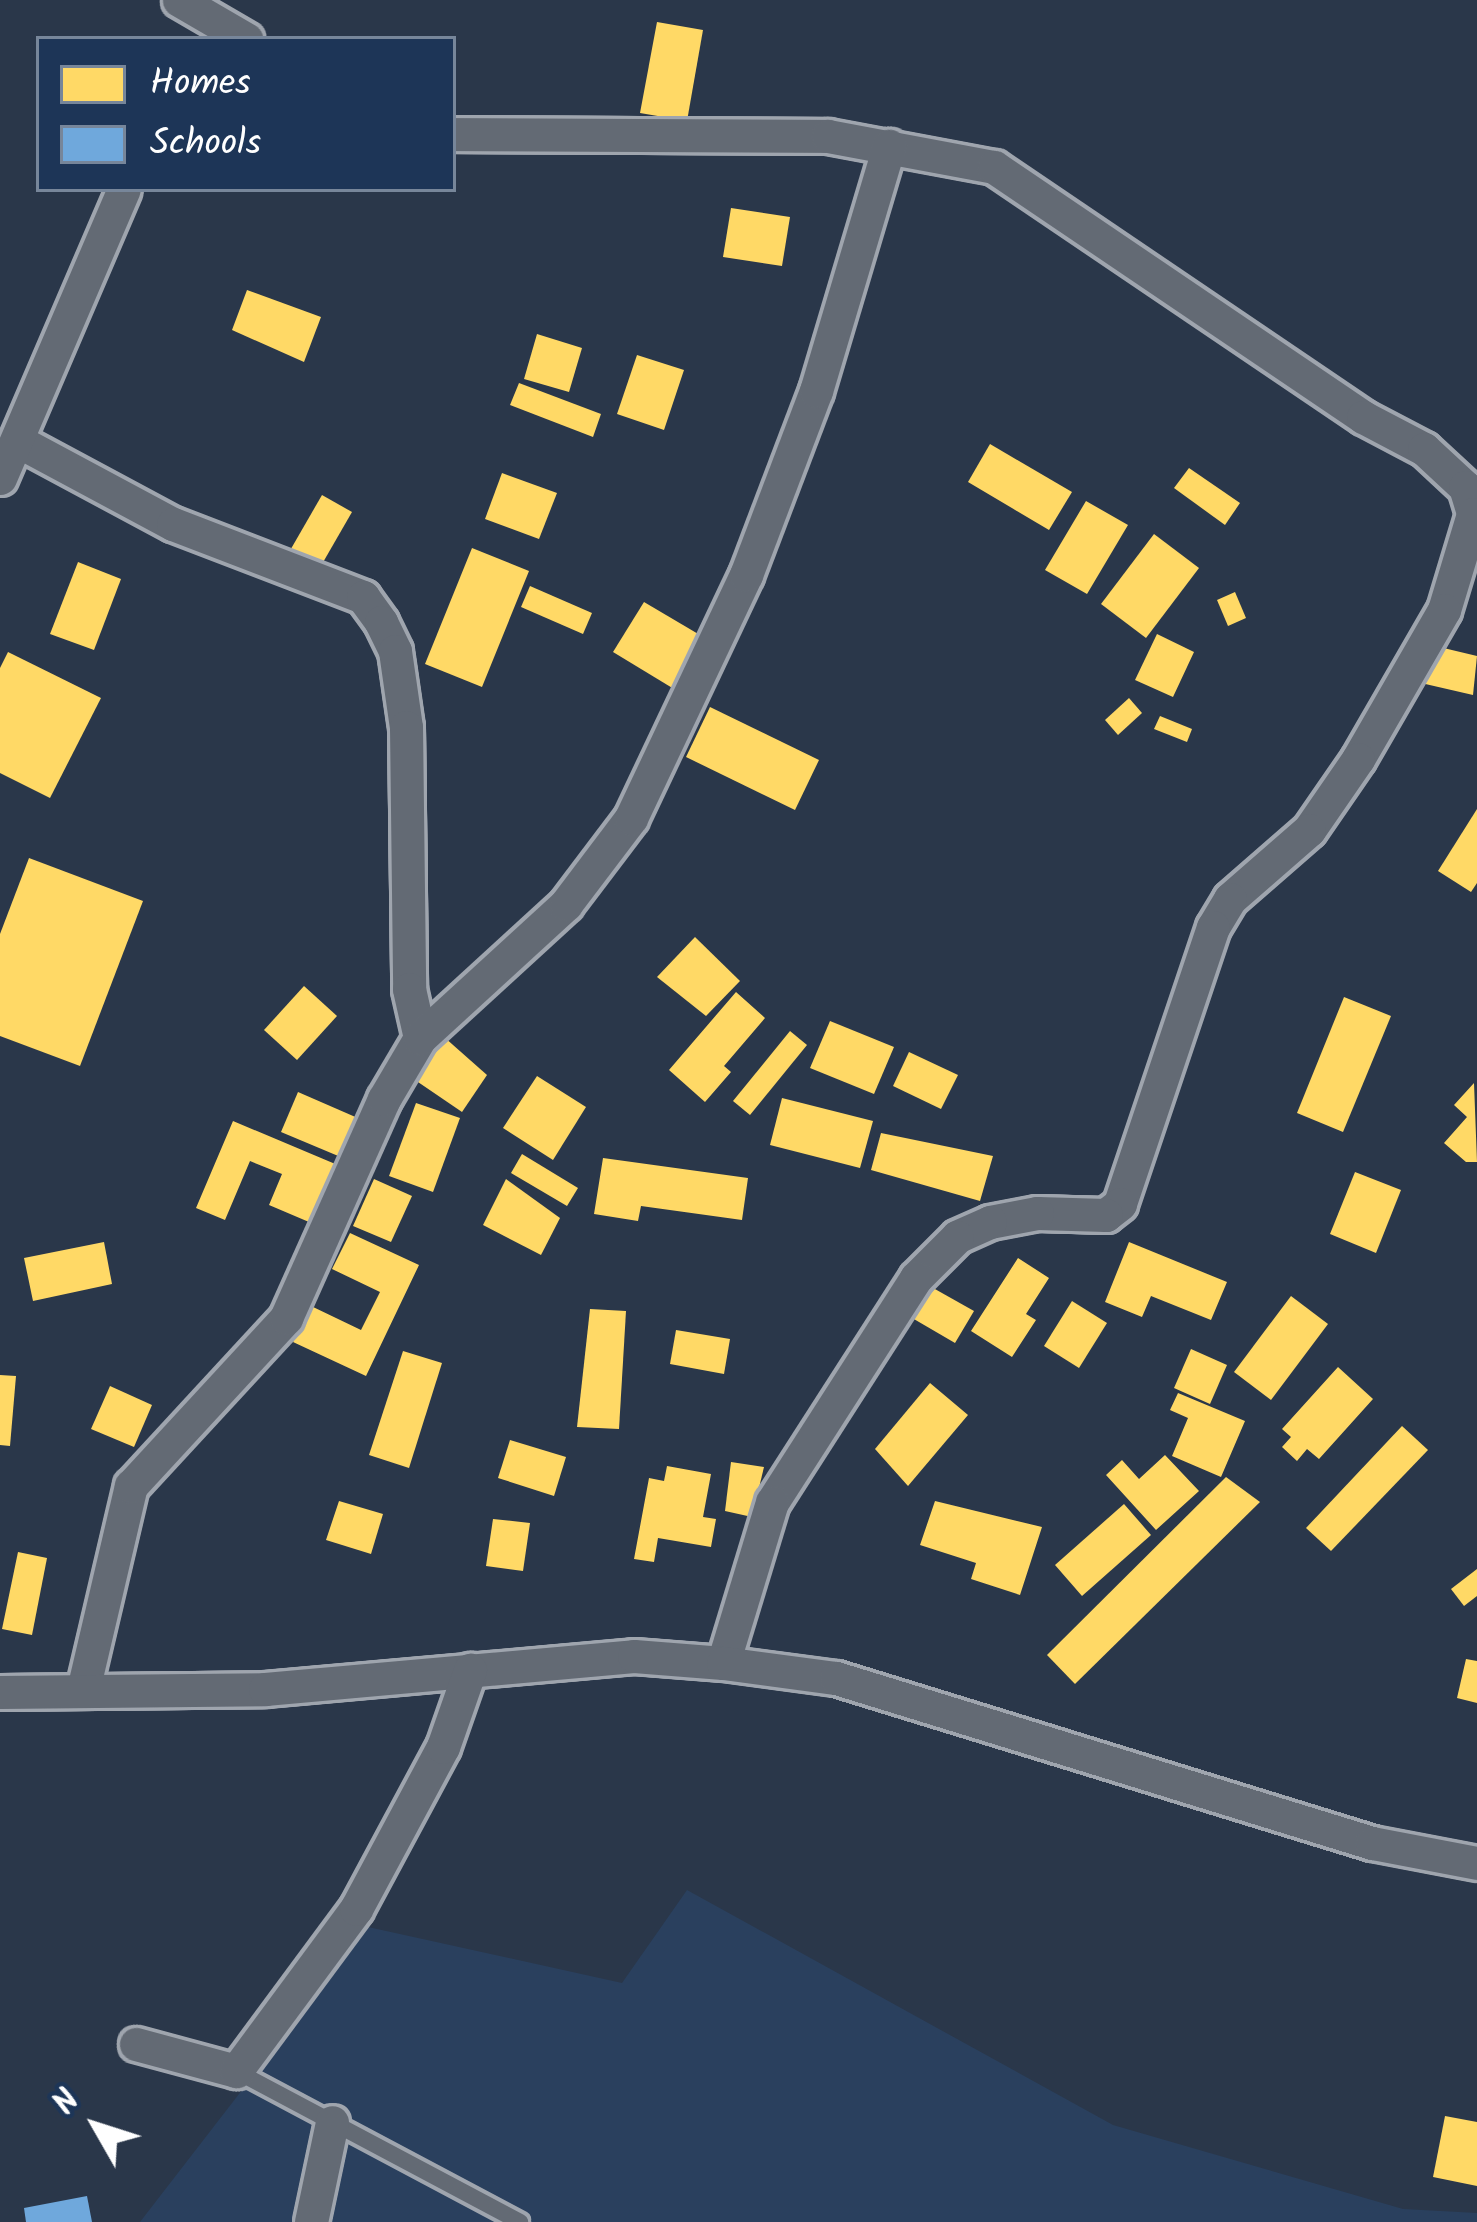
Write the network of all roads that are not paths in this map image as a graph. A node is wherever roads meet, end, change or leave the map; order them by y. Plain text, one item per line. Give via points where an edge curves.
1 (179, 0) edge
2 (227, 26) edge
3 (456, 134) edge
4 (889, 146) junction
5 (123, 192) edge
6 (18, 441) junction
7 (0, 478) edge
8 (420, 1038) junction
9 (723, 1663) junction
10 (470, 1670) junction
11 (83, 1690) junction
12 (0, 1692) edge
13 (1477, 1863) edge
14 (136, 2044) dead end
15 (236, 2071) junction
16 (332, 2122) junction
17 (311, 2222) edge
18 (520, 2222) edge

1 - 2 street
3 - 4 street via 828,136
4 - 8 street via 816,391 746,574 631,818 566,904
4 - 9 street via 994,167 1363,417 1424,449 1465,487 1474,514 1444,610 1358,759 1309,830 1230,899 1213,927 1120,1204 1106,1215 1037,1213 990,1222 957,1237 916,1278 772,1502
5 - 6 street
6 - 7 street
6 - 8 street via 172,524 362,597 381,622 395,650 406,727 409,989
8 - 11 street via 384,1099 286,1318 130,1486
9 - 10 street via 634,1656
9 - 13 street via 836,1678 1372,1843
10 - 11 street via 265,1689
10 - 15 street via 443,1747 366,1892
11 - 12 street
14 - 15 street
15 - 16 lane
16 - 17 street
16 - 18 lane

